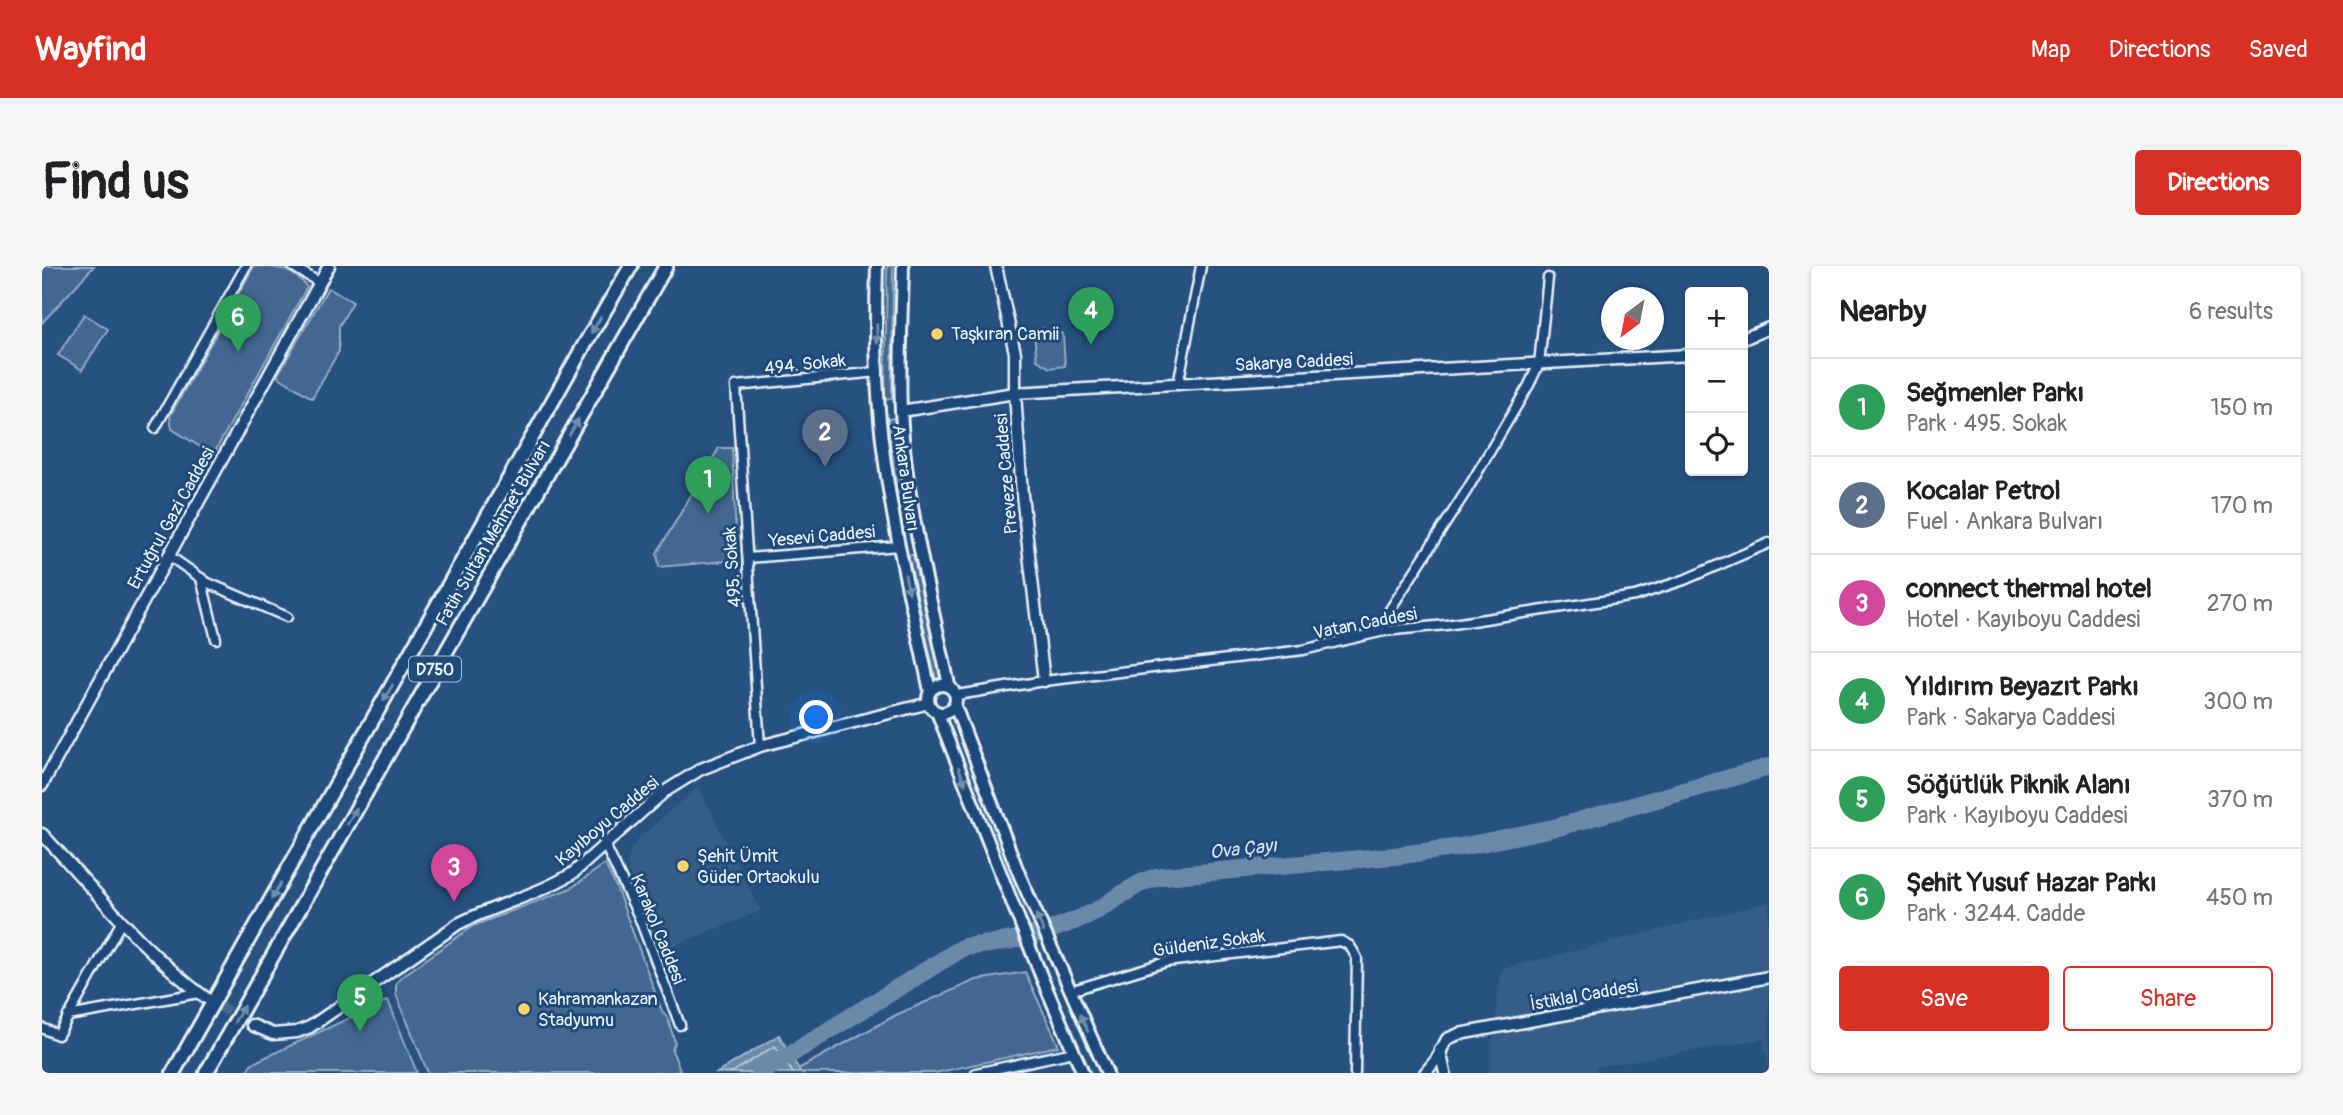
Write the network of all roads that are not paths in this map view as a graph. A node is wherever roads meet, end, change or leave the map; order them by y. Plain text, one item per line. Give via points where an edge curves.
1 (246, 266) edge
2 (292, 266) edge
3 (329, 266) edge
4 (631, 266) edge
5 (666, 266) edge
6 (877, 266) edge
7 (903, 266) edge
8 (996, 266) edge
9 (1201, 266) edge
10 (1548, 278) dead end
11 (320, 283) junction
12 (1769, 328) edge
13 (1748, 337) edge
14 (1685, 355) edge
15 (1539, 364) junction
16 (878, 372) junction
17 (1178, 385) junction
18 (736, 387) joint
19 (1015, 393) junction
20 (901, 411) junction
21 (879, 412) junction
22 (155, 428) dead end
23 (1769, 543) edge
24 (920, 545) junction
25 (899, 546) junction
26 (169, 555) junction
27 (748, 558) junction
28 (201, 578) junction
29 (287, 617) dead end
30 (1384, 631) junction
31 (216, 639) dead end
32 (1044, 681) junction
33 (948, 685) junction
34 (929, 697) junction
35 (956, 700) junction
36 (937, 712) junction
37 (760, 746) junction
38 (42, 785) edge
39 (42, 834) edge
40 (605, 845) junction
41 (122, 921) junction
42 (1769, 976) edge
43 (1070, 991) junction
44 (202, 995) joint
45 (68, 1016) junction
46 (252, 1025) tunnel mouth
47 (680, 1025) dead end
48 (42, 1028) edge
49 (1440, 1050) junction
50 (1074, 1052) junction
51 (173, 1073) edge
52 (205, 1073) edge
53 (976, 1073) edge
54 (1083, 1073) edge
55 (1107, 1073) edge
56 (1355, 1073) edge
57 (1425, 1073) edge
58 (1445, 1073) edge

1 - 22 street
2 - 11 street
3 - 11 street, Ertuğrul Gazi Caddesi
4 -> 51 highway, Fatih Sultan Mehmet Bulvarı / D750
52 -> 5 highway, Fatih Sultan Mehmet Bulvarı / D750
6 -> 16 main road, Ankara Bulvarı
7 - 20 main road, Ankara Bulvarı
8 - 19 street, Preveze Caddesi via 1015,353
9 - 17 street
10 - 15 street
11 - 26 street, Ertuğrul Gazi Caddesi
12 - 13 street
14 - 15 street, Sakarya Caddesi
15 - 17 street, Sakarya Caddesi
15 - 30 street via 1467,490 1388,614
16 - 18 street, 494. Sokak
16 - 21 main road, Ankara Bulvarı
17 - 19 street, Sakarya Caddesi
18 - 27 street, 495. Sokak
19 - 20 street, Sakarya Caddesi
19 - 32 street, Preveze Caddesi via 1021,495
20 - 21 main road
20 - 24 main road, Ankara Bulvarı
21 - 25 main road, Ankara Bulvarı
23 - 30 street, Vatan Caddesi via 1634,596
24 - 25 main road
24 - 33 main road, Ankara Bulvarı
25 - 27 street, Yesevi Caddesi
25 -> 34 main road, Ankara Bulvarı
26 - 28 street
26 - 38 street, Ertuğrul Gazi Caddesi
27 - 37 street, 495. Sokak
28 - 29 street
28 - 31 street
30 - 32 street, Vatan Caddesi via 1303,650
32 - 35 street, Vatan Caddesi
33 - 34 main road via 936,685
33 - 35 main road
34 - 36 main road, Ankara Bulvarı
34 - 37 street, Kayıboyu Caddesi
35 - 36 main road via 949,712
43 -> 35 main road via 1018,874
36 -> 50 main road, Ankara Bulvarı
37 - 40 street, Kayıboyu Caddesi via 684,778
39 - 41 street
40 - 46 street, Kayıboyu Caddesi via 558,882 458,924 310,1027 273,1034
40 - 47 street, Karakol Caddesi via 639,917
41 - 44 street
41 - 45 street
42 - 49 street, İstiklal Caddesi via 1459,1034 1447,1039
55 -> 43 main road
43 - 56 street, Güldeniz Sokak via 1166,962 1341,941 1353,950 1357,962
44 - 45 street
45 - 48 street via 58,1035
49 - 57 street, İstiklal Caddesi
49 - 58 street
50 - 53 street
50 - 54 main road

